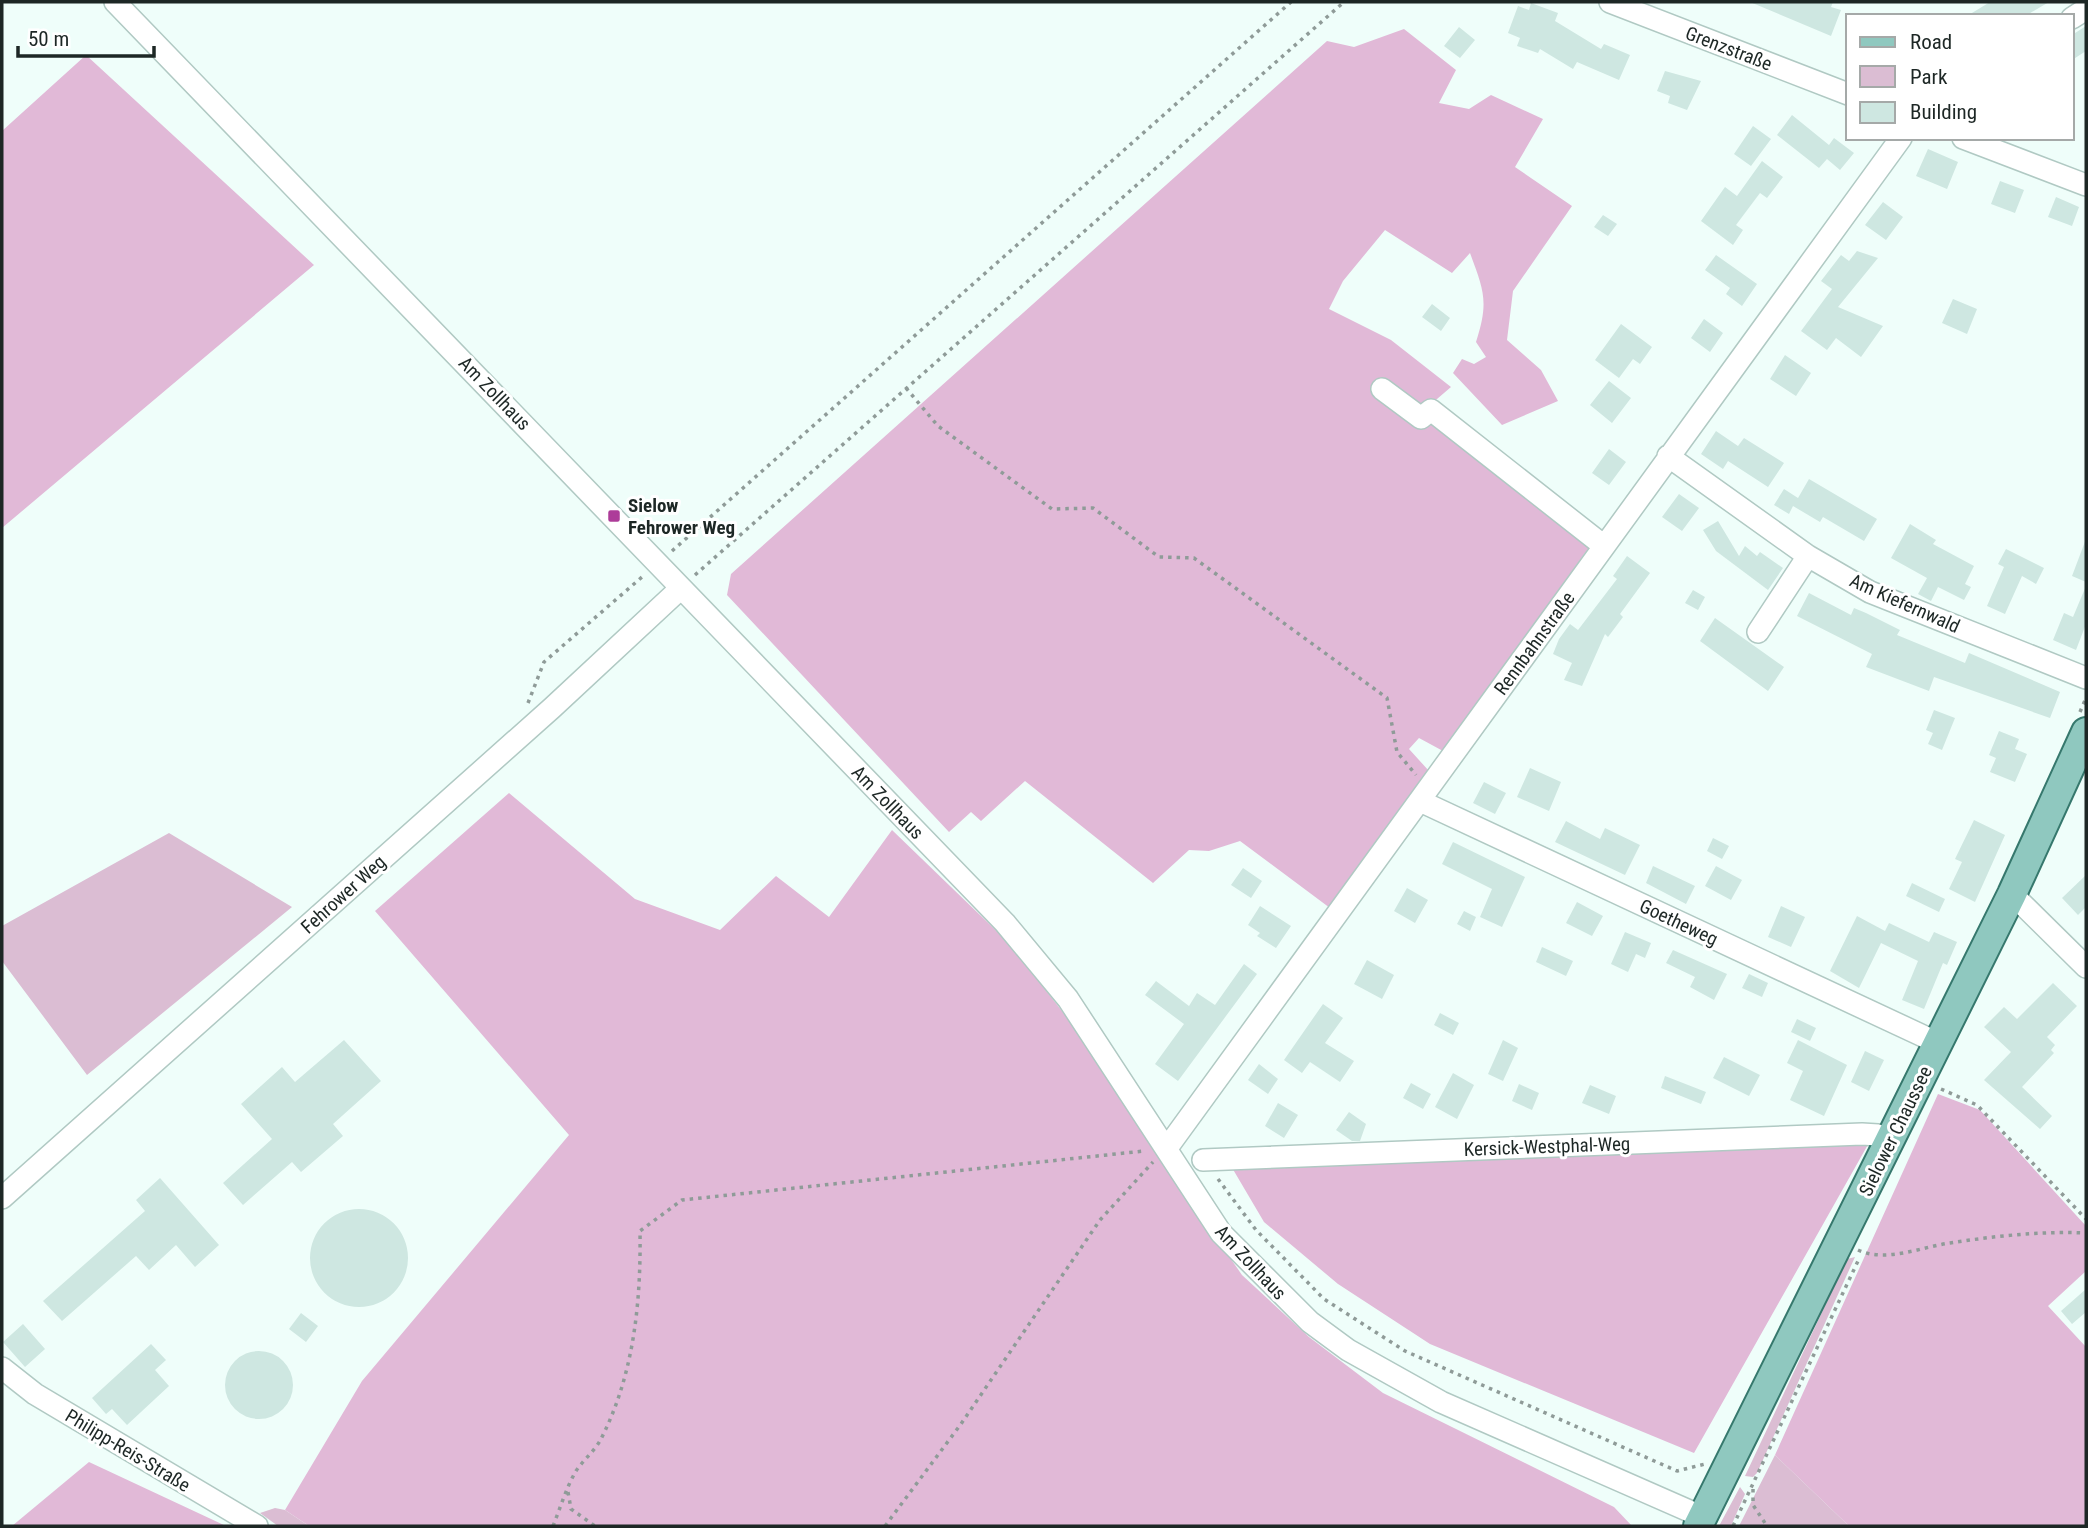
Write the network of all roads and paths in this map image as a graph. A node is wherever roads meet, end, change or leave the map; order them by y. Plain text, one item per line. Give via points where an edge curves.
1 (115, 2) edge
2 (1291, 2) edge
3 (1344, 2) edge
4 (1610, 2) edge
5 (1846, 93) edge
6 (1900, 140) edge
7 (1969, 140) edge
8 (2086, 185) edge
9 (906, 388) junction
10 (1382, 389) dead end
11 (1668, 456) junction
12 (1604, 545) junction
13 (1808, 556) junction
14 (658, 563) junction
15 (681, 587) junction
16 (1758, 632) dead end
17 (2086, 678) edge
18 (528, 704) dead end
19 (2086, 732) edge
20 (1424, 795) junction
21 (2012, 894) junction
22 (2086, 967) edge
23 (1938, 1043) junction
24 (1920, 1081) junction
25 (1891, 1140) junction
26 (1167, 1148) junction
27 (1203, 1160) joint
28 (2, 1198) edge
29 (2086, 1219) edge
30 (2086, 1233) edge
31 (2, 1368) edge
32 (1703, 1463) dead end
33 (1753, 1487) junction
34 (568, 1490) junction
35 (1700, 1522) edge
36 (257, 1526) edge
37 (553, 1526) edge
38 (595, 1526) edge
39 (885, 1526) edge
40 (1733, 1526) edge
41 (1767, 1526) edge

1 - 14 street, Am Zollhaus
2 - 14 path
3 - 9 path
4 - 5 street, Grenzstraße
6 - 11 street, Rennbahnstraße
7 - 8 street
9 - 15 path
9 - 20 path via 938,426 1052,509 1093,508 1158,557 1194,558 1387,698 1397,752
10 - 12 street via 1421,418 1431,410
11 - 12 street, Rennbahnstraße
11 - 13 street, Am Kiefernwald
12 - 20 street, Rennbahnstraße
13 - 16 street
13 - 17 street, Am Kiefernwald via 1870,592
14 - 15 street, Am Zollhaus
14 - 18 path via 544,662
15 - 26 street, Am Zollhaus via 1005,923 1068,999
15 - 28 street, Fehrower Weg via 552,708
19 - 21 main road, Sielower Chaussee
20 - 23 street, Goetheweg
20 - 26 street, Rennbahnstraße
21 - 22 street
21 - 23 main road, Sielower Chaussee
23 - 24 main road, Sielower Chaussee
24 - 25 main road, Sielower Chaussee
24 - 29 path via 1977,1105
25 - 27 street, Kersick-Westphal-Weg via 1862,1134
25 - 35 main road, Sielower Chaussee
26 - 34 path via 682,1200 640,1231 641,1273 632,1355 601,1441 576,1471
26 - 35 street, Am Zollhaus via 1221,1233 1276,1291 1348,1350 1441,1402
26 - 39 path via 1100,1220
27 - 32 path via 1256,1230 1324,1299 1405,1351 1677,1471
30 - 33 path via 2056,1231 1969,1240 1882,1255 1862,1252
31 - 36 street, Philipp-Reis-Straße via 34,1394
33 - 40 path
33 - 41 path via 1753,1505
34 - 37 path
34 - 38 path via 571,1508

